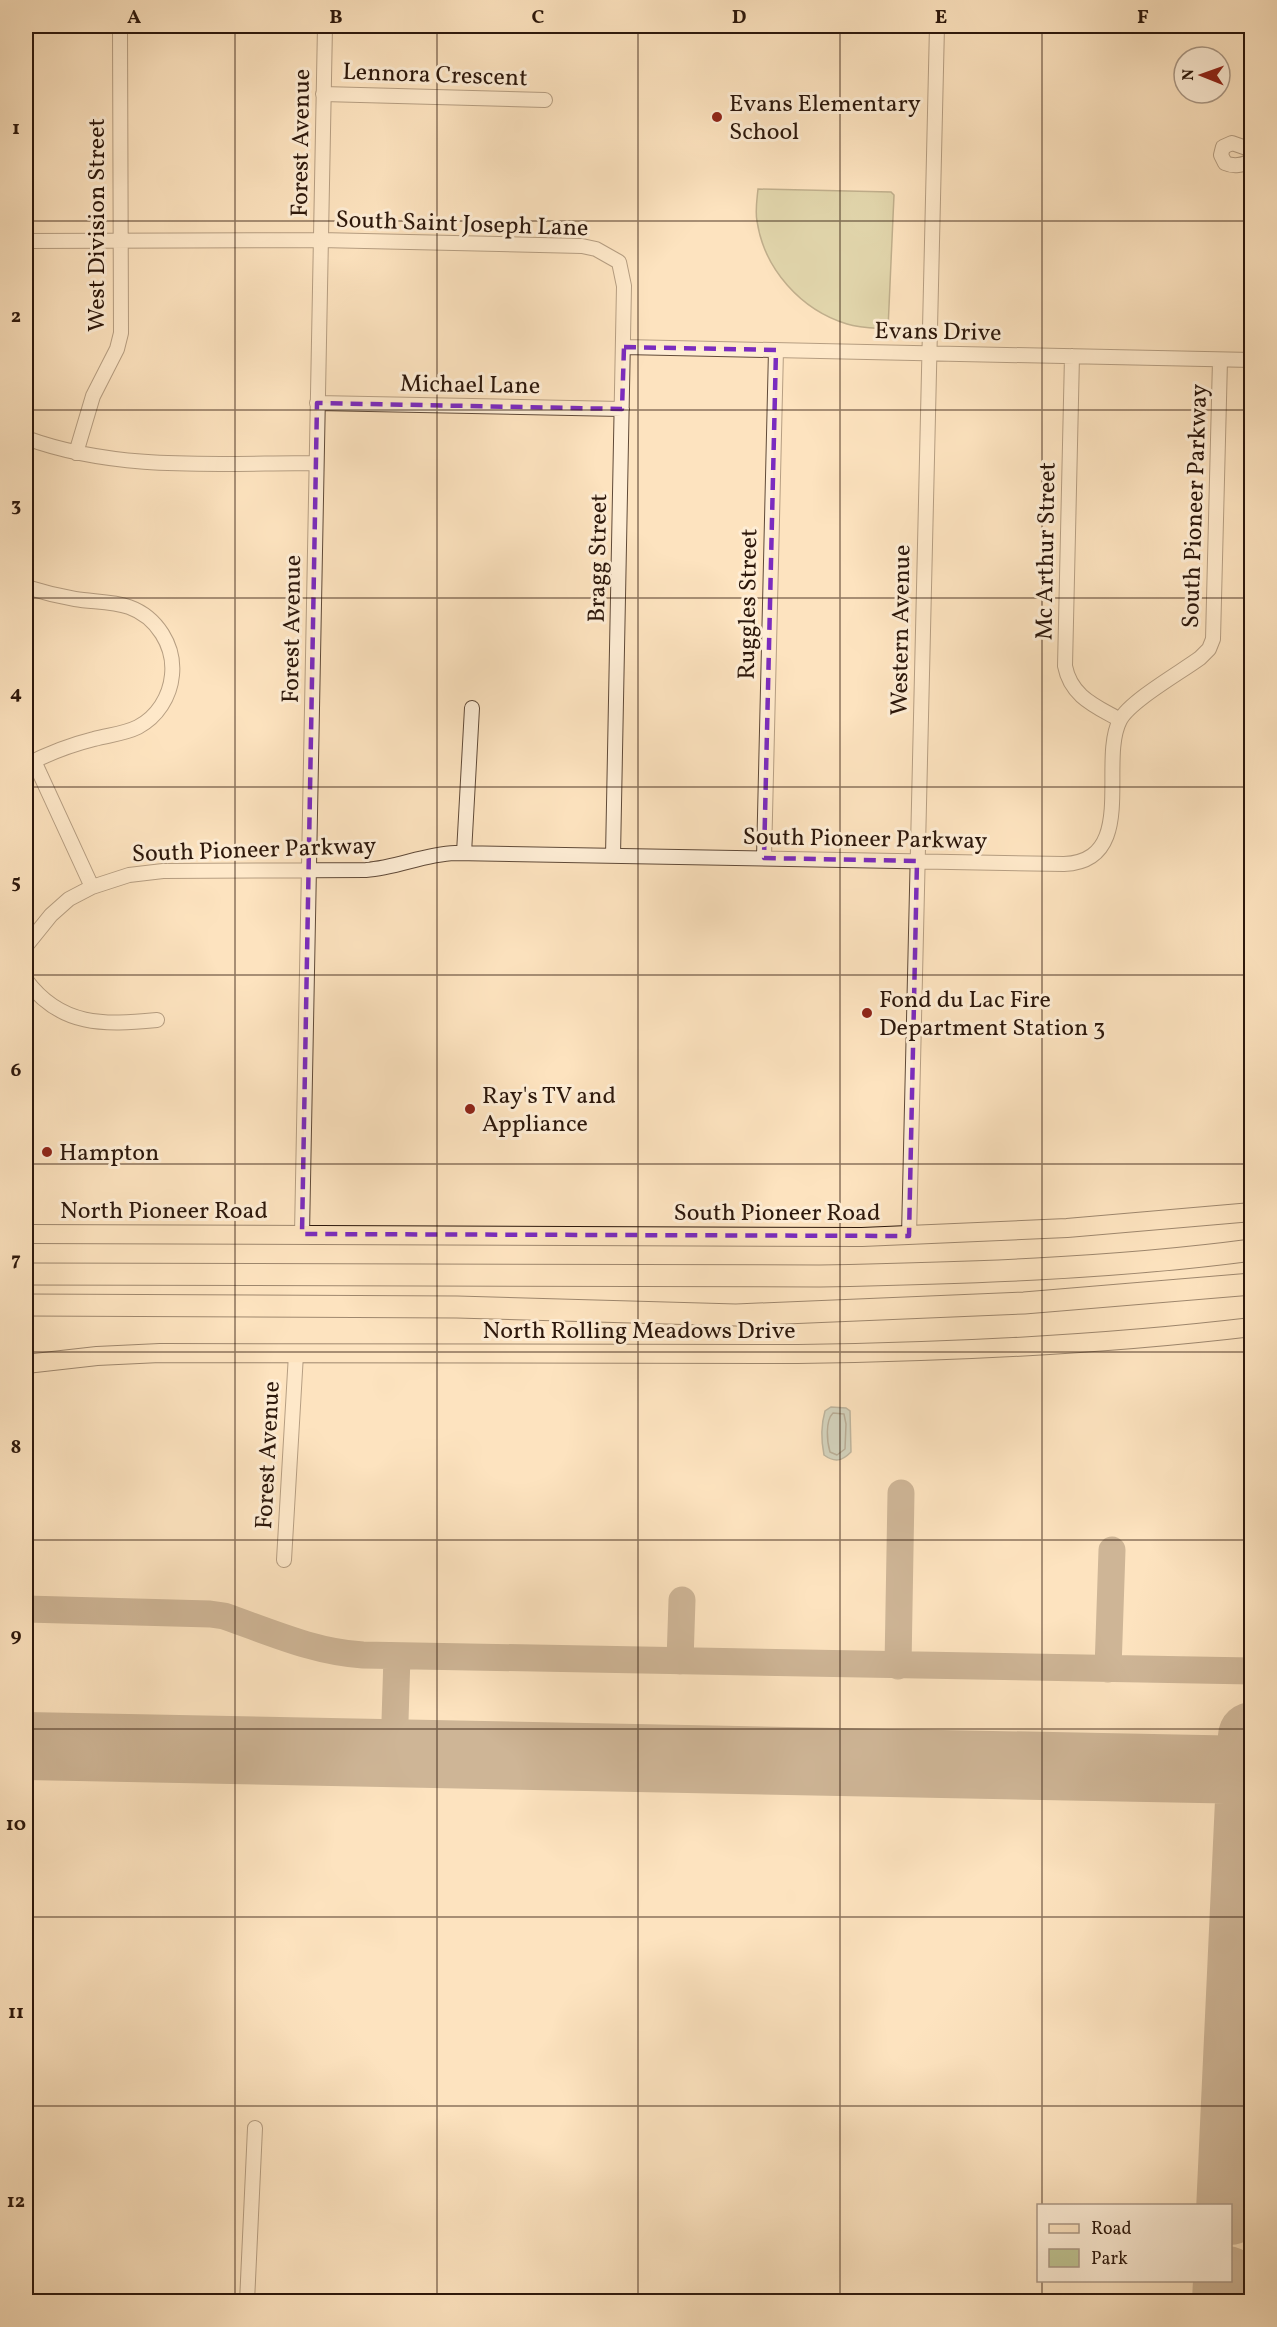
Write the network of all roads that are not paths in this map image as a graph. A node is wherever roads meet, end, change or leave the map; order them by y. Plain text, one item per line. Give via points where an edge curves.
1 (120, 26) edge
2 (325, 26) edge
3 (937, 26) edge
4 (323, 94) junction
5 (545, 100) dead end
6 (1251, 150) edge
7 (1251, 160) edge
8 (320, 240) junction
9 (26, 241) edge
10 (121, 241) junction
11 (619, 262) joint
12 (624, 347) junction
13 (776, 350) junction
14 (929, 354) junction
15 (1072, 356) junction
16 (1221, 360) junction
17 (1251, 360) edge
18 (317, 403) junction
19 (622, 410) junction
20 (26, 438) edge
21 (76, 453) junction
22 (316, 463) junction
23 (26, 587) edge
24 (472, 708) dead end
25 (1120, 720) junction
26 (30, 763) edge
27 (464, 853) junction
28 (613, 856) junction
29 (764, 858) junction
30 (917, 861) junction
31 (309, 870) junction
32 (92, 887) junction
33 (26, 946) edge
34 (26, 980) edge
35 (157, 1020) dead end
36 (1251, 1212) edge
37 (26, 1234) edge
38 (302, 1234) junction
39 (909, 1236) junction
40 (1251, 1250) edge
41 (26, 1274) edge
42 (1251, 1284) edge
43 (26, 1305) edge
44 (1251, 1328) edge
45 (296, 1353) junction
46 (26, 1364) edge
47 (284, 1560) dead end
48 (255, 2128) dead end
49 (247, 2301) edge

1 - 10 street, West Division Street
2 - 4 street, Forest Avenue
3 - 14 street, Western Avenue
4 - 5 street, Lennora Crescent
4 - 8 street, Forest Avenue
6 - 7 street via 1232,143 1223,147 1221,155 1230,166
8 - 10 street, South Saint Joseph Lane
8 - 11 street, South Saint Joseph Lane via 582,246
8 - 18 street, Forest Avenue
9 - 10 street, South Saint Joseph Lane
10 - 21 street, West Division Street via 120,337 93,396
11 - 12 street, Bragg Street via 624,285
12 - 13 street, Evans Drive
12 - 19 street, Bragg Street
13 - 14 street, Evans Drive
13 - 29 street, Ruggles Street
14 - 15 street, Evans Drive
14 - 30 street, Western Avenue
15 - 16 street, Evans Drive
15 - 25 street, Mc Arthur Street via 1065,666 1072,687 1081,697
16 - 17 street, Evans Drive
16 - 25 street, South Pioneer Parkway via 1212,641 1200,658 1134,704
18 - 19 street, Michael Lane
18 - 22 street, Forest Avenue
19 - 28 street, Bragg Street
20 - 21 street
21 - 22 street via 157,463
22 - 31 street, Forest Avenue
23 - 26 street via 135,610 159,629 172,664 166,697 144,723 129,731 72,745
24 - 27 street
25 - 30 street, South Pioneer Parkway via 1115,736 1110,826 1104,842 1091,856 1064,864
26 - 32 street
27 - 28 street, South Pioneer Parkway
27 - 31 street, South Pioneer Parkway via 433,854 371,870
28 - 29 street, South Pioneer Parkway
29 - 30 street, South Pioneer Parkway
30 - 39 street, Western Avenue
31 - 32 street, South Pioneer Parkway via 156,871 122,876
31 - 38 street, Forest Avenue
32 - 33 street, South Pioneer Parkway via 60,907
34 - 35 street via 47,1002 80,1019 113,1024
36 - 39 main road, South Pioneer Road via 1067,1228
37 - 38 main road, North Pioneer Road
38 - 39 main road, South Pioneer Road
40 - 41 highway via 1084,1266 831,1276
42 - 43 highway via 1024,1303 736,1314 457,1307
44 - 45 main road, North Rolling Meadows Drive via 1011,1348 897,1352
45 - 46 main road, North Rolling Meadows Drive via 160,1353
45 - 47 street, Forest Avenue
48 - 49 street

